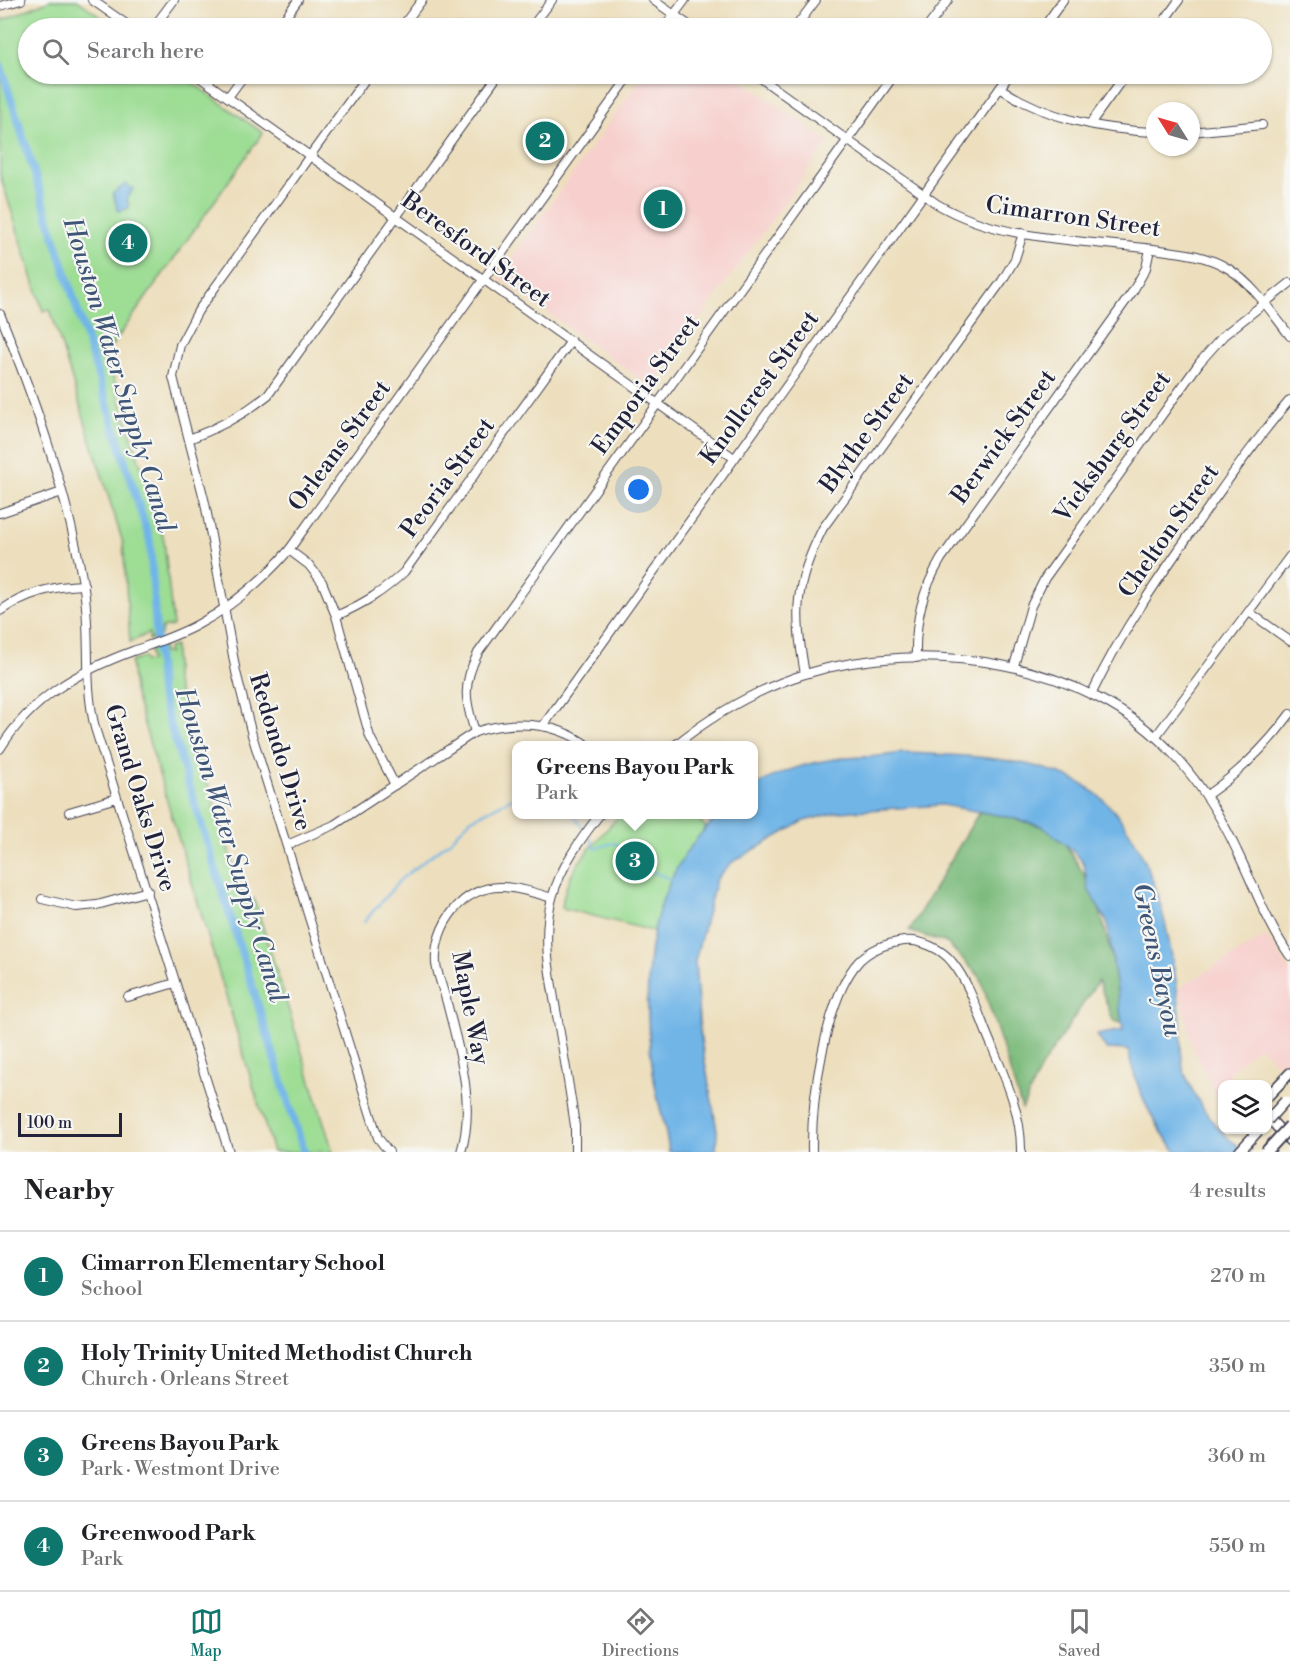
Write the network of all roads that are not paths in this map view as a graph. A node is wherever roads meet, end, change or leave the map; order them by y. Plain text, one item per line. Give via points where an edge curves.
1 (21, 0) edge
2 (92, 0) edge
3 (174, 0) edge
4 (298, 0) edge
5 (422, 0) edge
6 (552, 0) edge
7 (653, 0) edge
8 (685, 0) edge
9 (816, 0) edge
10 (948, 0) edge
11 (1063, 0) edge
12 (1179, 0) edge
13 (0, 6) edge
14 (674, 15) junction
15 (118, 18) edge
16 (160, 18) edge
17 (285, 18) edge
18 (408, 18) edge
19 (538, 18) edge
20 (672, 18) edge
21 (678, 18) edge
22 (802, 18) edge
23 (934, 18) edge
24 (1050, 18) edge
25 (1166, 18) edge
26 (209, 84) edge
27 (238, 84) edge
28 (362, 84) edge
29 (492, 84) edge
30 (625, 84) edge
31 (771, 84) edge
32 (888, 84) edge
33 (1003, 84) edge
34 (1119, 84) edge
35 (1000, 88) junction
36 (228, 97) junction
37 (1090, 124) junction
38 (1262, 125) dead end
39 (1146, 131) edge
40 (1200, 131) edge
41 (847, 140) junction
42 (310, 156) junction
43 (924, 195) junction
44 (397, 217) junction
45 (1023, 233) junction
46 (1150, 249) junction
47 (483, 279) junction
48 (1290, 283) edge
49 (1263, 303) junction
50 (1, 318) edge
51 (1290, 336) edge
52 (571, 341) junction
53 (1290, 399) edge
54 (657, 403) junction
55 (189, 439) junction
56 (734, 458) junction
57 (62, 492) junction
58 (0, 513) edge
59 (289, 550) junction
60 (1290, 556) edge
61 (84, 585) junction
62 (224, 609) junction
63 (0, 611) edge
64 (1249, 612) junction
65 (336, 616) junction
66 (1290, 641) edge
67 (915, 658) junction
68 (1014, 666) junction
69 (88, 669) junction
70 (805, 674) junction
71 (1092, 693) junction
72 (1290, 714) edge
73 (543, 726) junction
74 (475, 732) junction
75 (1156, 736) junction
76 (579, 741) edge
77 (681, 741) edge
78 (0, 749) edge
79 (394, 785) junction
80 (1207, 795) junction
81 (117, 798) junction
82 (69, 812) dead end
83 (596, 819) edge
84 (287, 844) junction
85 (148, 891) junction
86 (552, 898) junction
87 (42, 899) dead end
88 (1290, 956) edge
89 (175, 983) junction
90 (128, 997) dead end
91 (1290, 1073) edge
92 (1272, 1092) edge
93 (1288, 1098) edge
94 (1272, 1115) edge
95 (1272, 1123) edge
96 (1290, 1126) edge
97 (1255, 1134) edge
98 (1290, 1142) edge
99 (229, 1152) edge
100 (389, 1152) edge
101 (461, 1152) edge
102 (575, 1152) edge
103 (812, 1152) edge
104 (1021, 1152) edge
105 (1239, 1152) edge
106 (1266, 1152) edge

1 - 13 street
2 - 15 street
3 - 16 street
4 - 17 street
5 - 18 street
6 - 19 street
7 - 14 street
8 - 14 street
9 - 22 street
10 - 23 street
11 - 24 street
12 - 25 street
14 - 20 street
14 - 21 street
26 - 36 street, Beresford Street
27 - 36 street
28 - 42 street, Redondo Drive
29 - 44 street
30 - 47 street, Orleans Street
31 - 41 street, Cimarron Street
32 - 41 street, Emporia Street
33 - 35 street, Knollcrest Street
34 - 37 street
35 - 37 street via 1041,111
35 - 43 street, Knollcrest Street
36 - 42 street, Beresford Street
37 - 39 street
38 - 40 street
41 - 43 street, Cimarron Street
41 - 54 street, Emporia Street
42 - 44 street, Beresford Street
42 - 55 street, Redondo Drive via 184,333 173,377
43 - 45 street, Cimarron Street via 980,225
43 - 56 street, Knollcrest Street
44 - 47 street, Beresford Street
44 - 55 street via 268,395 246,413
45 - 46 street, Cimarron Street
45 - 70 street, Blythe Street via 1015,259 1002,281 823,528 807,560 796,619
46 - 49 street, Cimarron Street via 1212,260 1241,278
46 - 67 street, Berwick Street via 1146,268 1133,291 937,566 920,603
47 - 52 street, Beresford Street
47 - 59 street, Orleans Street
48 - 49 street, Vicksburg Street
49 - 51 street, Cimarron Street
49 - 68 street, Vicksburg Street via 1224,335 1200,362 1061,554 1031,606
50 - 57 street, Grand Oaks Drive
52 - 54 street, Beresford Street
52 - 65 street, Peoria Street via 404,572 366,603
53 - 71 street, Chelton Street via 1170,561 1131,619
54 - 56 street, Beresford Street
54 - 74 street, Emporia Street via 478,653 465,688
55 - 62 street, Redondo Drive
56 - 73 street, Knollcrest Street
57 - 58 street
57 - 61 street, Grand Oaks Drive
59 - 62 street, Orleans Street via 270,573
59 - 65 street via 309,565 322,582
60 - 64 street
61 - 63 street via 40,590
61 - 69 street, Grand Oaks Drive
62 - 69 street, Orleans Street via 197,626
62 - 84 street, Redondo Drive via 243,702
64 - 66 street
64 - 75 street
65 - 79 street via 370,737
67 - 68 street
67 - 70 street via 839,666
68 - 71 street
69 - 78 street, Orleans Street via 41,700
69 - 81 street, Grand Oaks Drive via 91,711
70 - 77 street via 727,709
71 - 75 street
72 - 80 street via 1240,771
73 - 74 street via 501,724
73 - 76 street
74 - 79 street
75 - 80 street
79 - 84 street via 334,825
80 - 88 street
81 - 82 street
81 - 85 street, Grand Oaks Drive
83 - 86 street via 564,865
84 - 100 street, Redondo Drive via 378,1138
85 - 87 street via 76,907
85 - 89 street, Grand Oaks Drive
86 - 101 street, Maple Way via 501,887 479,891 448,915 438,939 436,964 466,1083
86 - 102 street via 548,960 575,1126
89 - 90 street
89 - 99 street, Grand Oaks Drive
91 - 92 main road
93 - 94 main road, bridge
95 - 98 main road
96 - 106 highway, bridge
97 - 105 main road
103 - 104 street via 815,1091 825,1042 849,975 872,951 908,941 932,946 951,959 964,979 1016,1108

